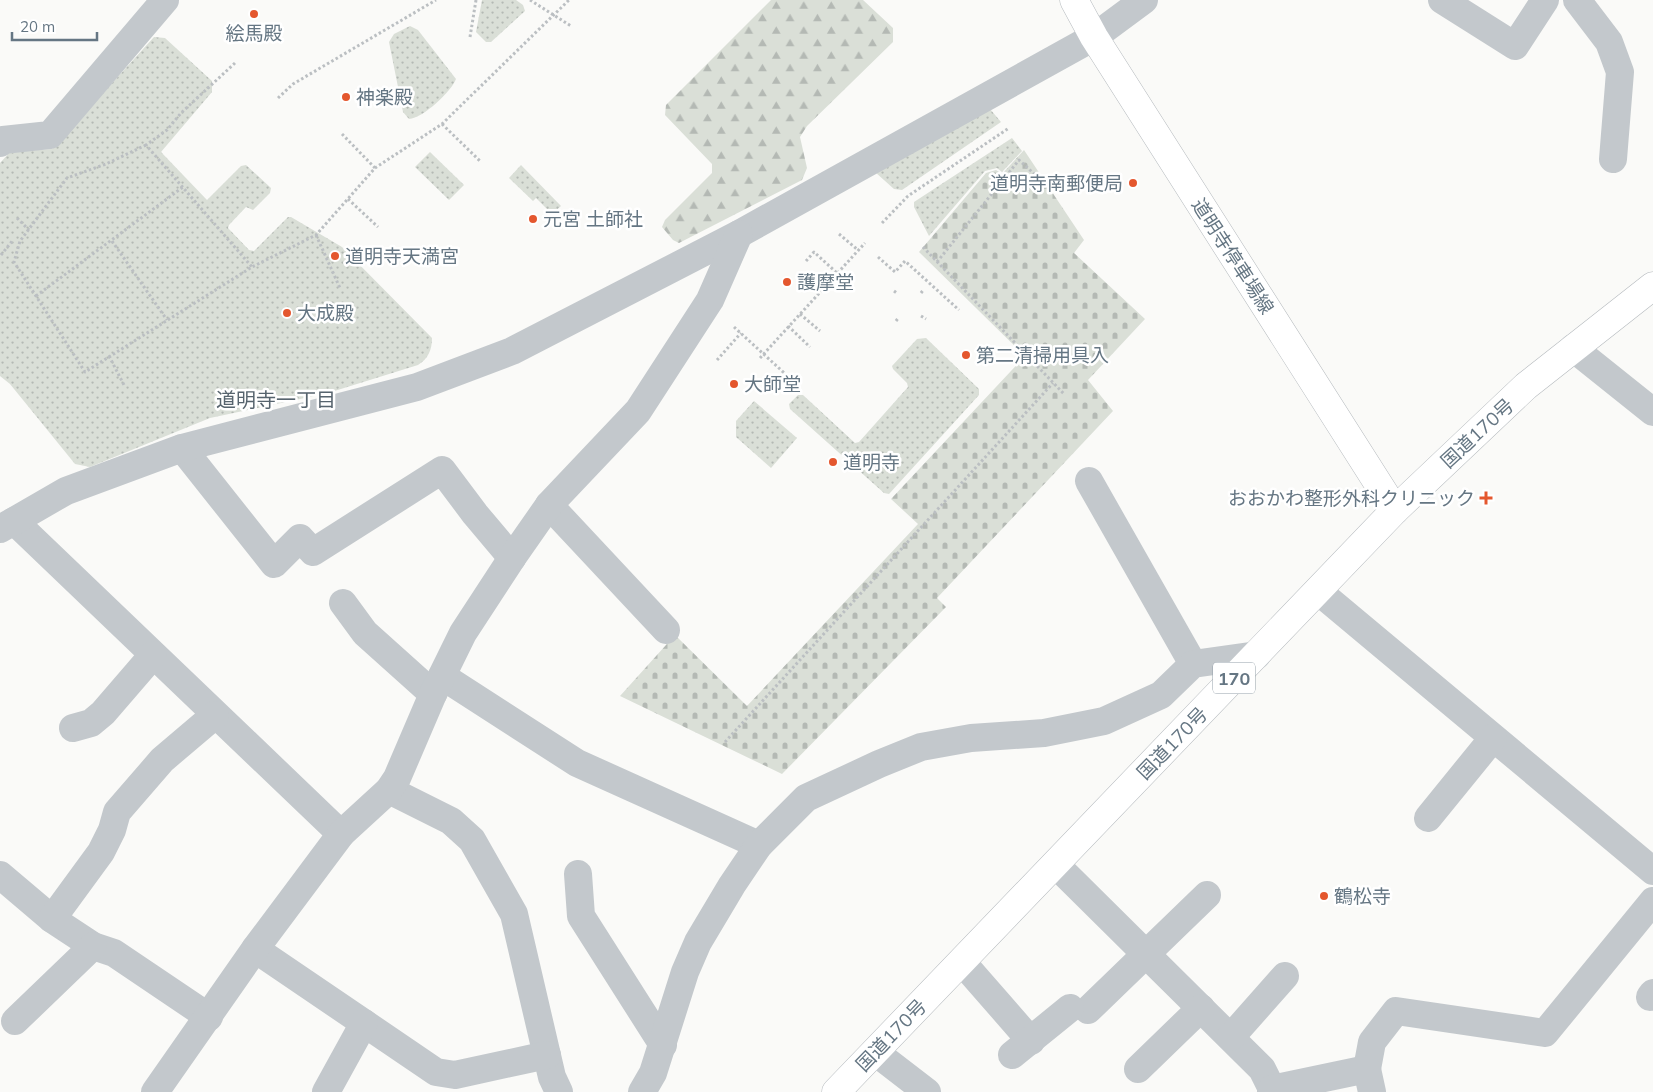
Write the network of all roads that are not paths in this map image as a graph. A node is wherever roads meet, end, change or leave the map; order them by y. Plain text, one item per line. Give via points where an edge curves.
1 (165, 0) edge
2 (1074, 0) edge
3 (1144, 0) edge
4 (1442, 0) edge
5 (1545, 0) edge
6 (1577, 0) edge
7 (1094, 37) junction
8 (0, 143) edge
9 (1613, 159) dead end
10 (739, 234) junction
11 (1653, 286) edge
12 (1573, 348) junction
13 (1653, 412) edge
14 (182, 448) junction
15 (1089, 481) dead end
16 (549, 505) junction
17 (1395, 510) junction
18 (7, 525) edge
19 (512, 558) junction
20 (1318, 591) junction
21 (343, 603) dead end
22 (666, 630) dead end
23 (153, 655) junction
24 (1257, 655) junction
25 (1193, 664) junction
26 (437, 685) junction
27 (215, 715) junction
28 (72, 728) dead end
29 (1493, 738) junction
30 (389, 790) junction
31 (1428, 818) dead end
32 (341, 834) junction
33 (759, 845) junction
34 (1055, 864) junction
35 (1653, 871) edge
36 (578, 874) dead end
37 (0, 875) edge
38 (1207, 895) dead end
39 (1653, 901) edge
40 (52, 919) junction
41 (93, 946) junction
42 (255, 949) junction
43 (1146, 954) junction
44 (962, 962) junction
45 (1285, 976) dead end
46 (1201, 1008) junction
47 (209, 1017) junction
48 (15, 1021) dead end
49 (364, 1023) junction
50 (1231, 1037) junction
51 (664, 1044) junction
52 (875, 1052) junction
53 (547, 1055) junction
54 (1138, 1070) dead end
55 (1370, 1080) edge
56 (1271, 1090) edge
57 (155, 1092) edge
58 (326, 1092) edge
59 (559, 1092) edge
60 (642, 1092) edge
61 (836, 1092) edge
62 (927, 1092) edge

1 - 8 street via 50,135
2 - 7 main road, 道明寺停車場線
3 - 7 street
4 - 5 street via 1515,46
6 - 9 street via 1608,42 1620,72
7 - 10 street
7 - 17 main road, 道明寺停車場線
10 - 14 street via 512,351 417,387
10 - 16 street via 710,300 638,411
11 - 12 main road, 国道170号 / 170
12 - 13 street
12 - 17 main road, 国道170号 / 170 via 1526,386
14 - 18 street via 66,491
14 - 19 street via 274,564 300,538 312,552 442,470
15 - 25 street
16 - 19 street
16 - 22 street
17 - 20 main road, 国道170号 / 170
18 - 23 street
19 - 26 street via 463,633
20 - 24 main road, 国道170号 / 170
20 - 29 street
21 - 26 street via 365,633
23 - 27 street
23 - 28 street via 103,713 91,722
24 - 25 street
24 - 34 main road, 国道170号 / 170
25 - 33 street via 1161,695 1104,721 1044,733 943,742 878,764 806,798
26 - 30 street
26 - 33 street via 577,763
27 - 32 street
27 - 40 street via 162,760 116,812 112,830 101,852
29 - 31 street
29 - 35 street
30 - 32 street
30 - 53 street via 451,821 472,840 514,914
32 - 42 street
33 - 51 street via 698,942 685,972
34 - 43 street
34 - 44 main road, 国道170号 / 170
36 - 51 street via 581,916
37 - 40 street
38 - 43 street
39 - 55 street via 1545,1034 1396,1010 1372,1042
40 - 41 street
41 - 47 street via 114,953
41 - 48 street
42 - 47 street
42 - 49 street
43 - 44 street via 1079,1009 1022,1048
43 - 46 street
44 - 52 main road, 国道170号 / 170
45 - 50 street
46 - 50 street
46 - 54 street
47 - 57 street
49 - 53 street via 436,1072 455,1075
49 - 58 street
50 - 56 street via 1262,1069
51 - 60 street
52 - 61 main road, 国道170号 / 170
52 - 62 street
53 - 59 street
55 - 56 street

